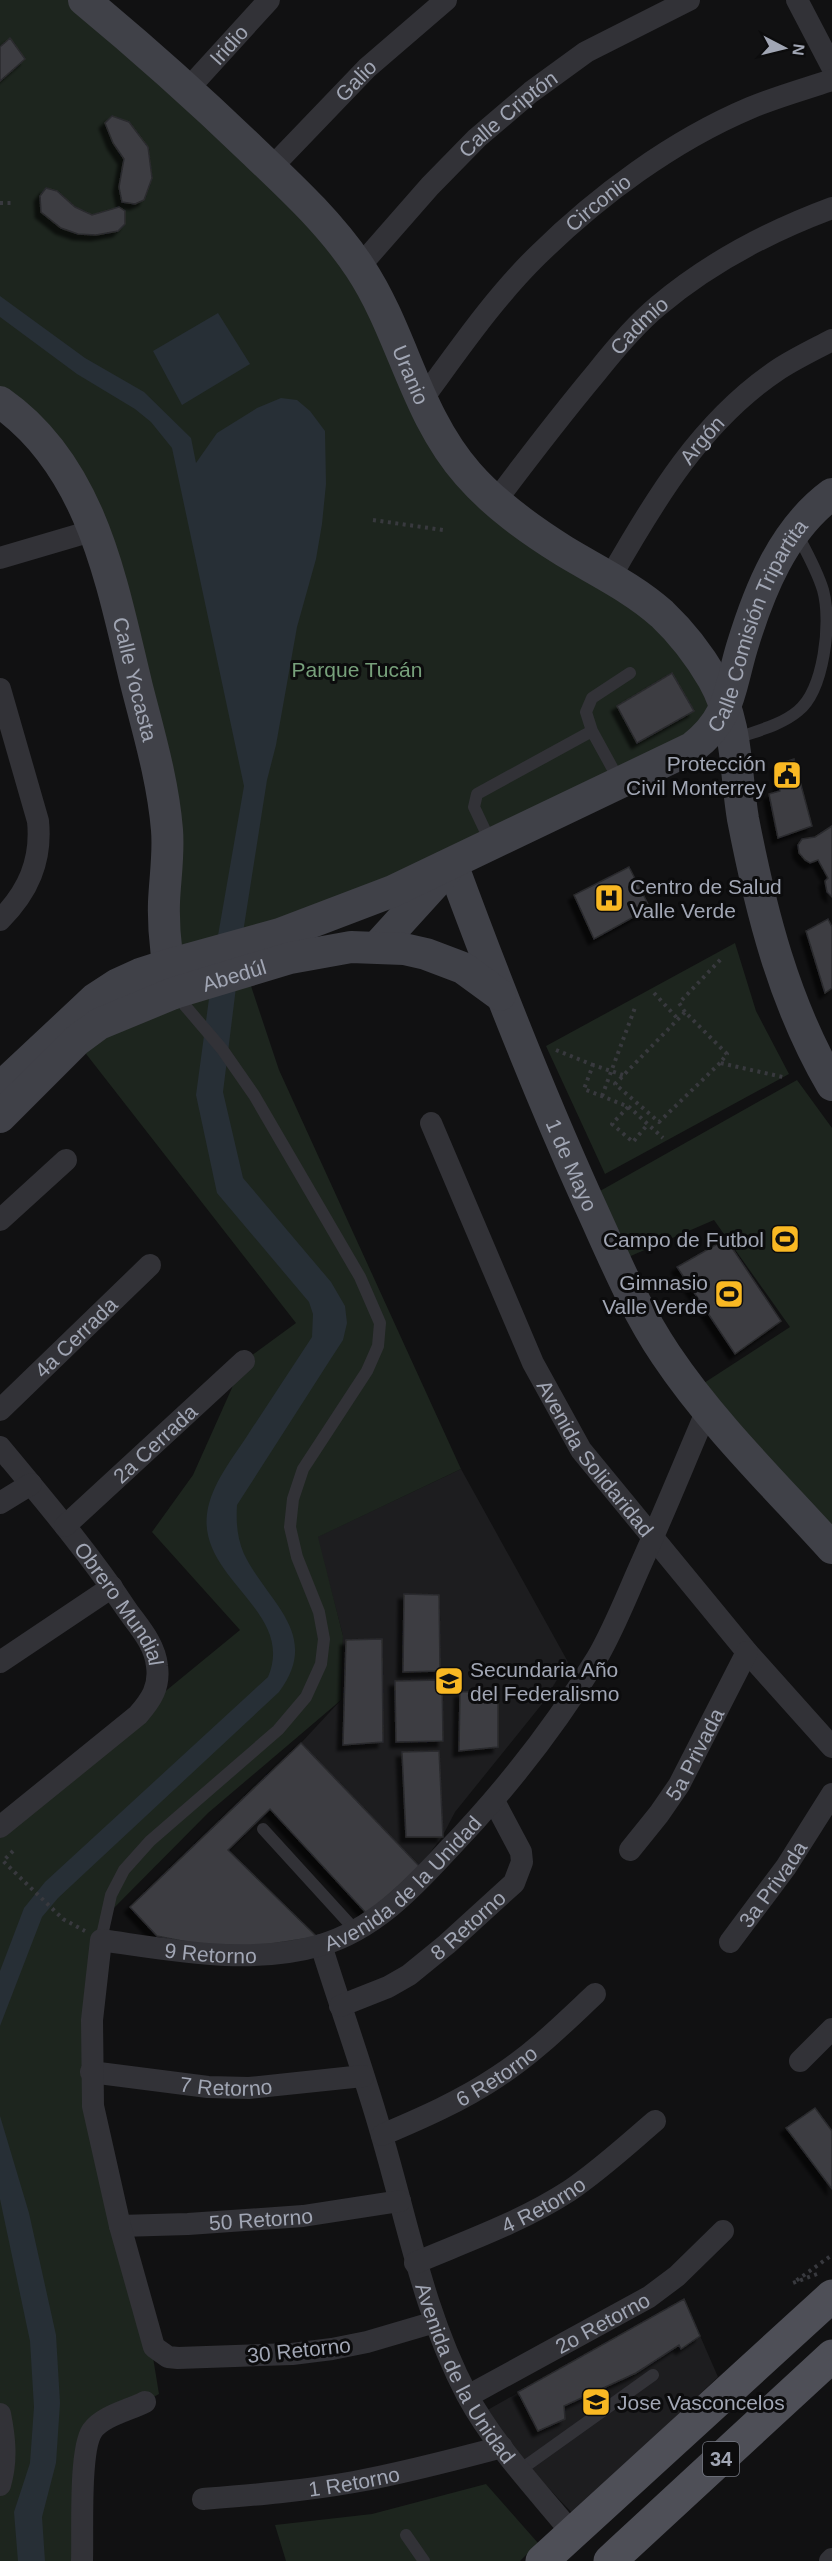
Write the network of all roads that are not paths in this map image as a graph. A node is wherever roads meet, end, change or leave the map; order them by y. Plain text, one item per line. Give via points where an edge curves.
1 (268, 0) edge
2 (446, 0) edge
3 (689, 0) edge
4 (797, 0) edge
5 (95, 3) edge
6 (832, 67) edge
7 (832, 80) edge
8 (188, 88) junction
9 (272, 168) junction
10 (832, 207) edge
11 (359, 267) junction
12 (832, 340) edge
13 (421, 401) junction
14 (0, 402) edge
15 (832, 494) edge
16 (495, 502) junction
17 (95, 530) junction
18 (795, 531) junction
19 (0, 558) edge
20 (610, 578) junction
21 (630, 673) dead end
22 (0, 689) edge
23 (726, 705) junction
24 (592, 731) junction
25 (734, 739) junction
26 (620, 782) junction
27 (492, 844) junction
28 (452, 864) junction
29 (0, 920) edge
30 (377, 947) junction
31 (171, 979) junction
32 (500, 995) junction
33 (832, 1085) edge
34 (0, 1088) edge
35 (0, 1116) edge
36 (431, 1123) dead end
37 (66, 1160) dead end
38 (0, 1220) edge
39 (150, 1265) dead end
40 (244, 1361) dead end
41 (0, 1410) edge
42 (707, 1410) junction
43 (0, 1447) edge
44 (31, 1484) junction
45 (0, 1503) edge
46 (65, 1526) junction
47 (652, 1538) junction
48 (832, 1548) edge
49 (112, 1587) junction
50 (747, 1652) junction
51 (0, 1662) edge
52 (832, 1747) edge
53 (832, 1794) edge
54 (494, 1801) junction
55 (0, 1827) edge
56 (264, 1829) dead end
57 (630, 1850) dead end
58 (356, 1931) junction
59 (101, 1940) junction
60 (730, 1942) dead end
61 (321, 1945) junction
62 (596, 1994) dead end
63 (340, 2006) junction
64 (832, 2029) edge
65 (800, 2061) dead end
66 (91, 2072) junction
67 (363, 2076) junction
68 (655, 2121) dead end
69 (382, 2135) junction
70 (400, 2201) junction
71 (120, 2226) junction
72 (723, 2231) dead end
73 (415, 2263) junction
74 (827, 2284) edge
75 (435, 2322) junction
76 (832, 2356) edge
77 (653, 2376) dead end
78 (468, 2396) junction
79 (145, 2402) dead end
80 (712, 2406) junction
81 (0, 2414) edge
82 (502, 2447) junction
83 (520, 2470) junction
84 (0, 2485) edge
85 (203, 2499) dead end
86 (406, 2535) dead end
87 (574, 2547) edge
88 (614, 2558) edge
89 (82, 2561) edge
90 (424, 2561) edge
91 (542, 2561) edge

1 - 8 street, Iridio
2 - 9 street, Galio via 367,68
3 - 11 street, Calle Criptón via 585,52 531,92 477,138
4 - 6 street
5 - 8 street, Uranio
7 - 13 street, Circonio via 751,107 713,125 626,181 537,255
8 - 9 street, Uranio
9 - 11 street, Uranio via 313,210
10 - 16 street, Cadmio via 749,245 699,274 657,307 620,343
11 - 13 street, Uranio via 378,300
12 - 20 street, Argón via 780,369 733,405 692,449 649,510
13 - 16 street, Uranio via 442,441
14 - 17 street, Calle Yocasta via 55,456
15 - 18 street, Calle Comisión Tripartita
16 - 20 street, Uranio via 563,551
17 - 19 street
17 - 31 street, Calle Yocasta via 117,603 163,793 167,832 164,904
18 - 23 street, Calle Comisión Tripartita via 758,597
18 - 25 lane via 819,580 826,605 818,679 799,710 778,723
20 - 23 street, Uranio via 642,598 682,634
21 - 24 lane via 588,704 585,712
22 - 29 street via 38,821 40,842 26,889
23 - 25 street, Uranio
23 - 26 street, Calle Comisión Tripartita via 718,723 692,748
24 - 26 lane
24 - 27 lane via 477,795 474,807
25 - 33 street, Uranio via 742,813 773,949 796,1014
26 - 27 street, Calle Comisión Tripartita
27 - 28 street, Calle Comisión Tripartita
28 - 30 street
28 - 31 street, Abedúl
28 - 32 street, 1 de Mayo
30 - 31 street, Abedúl via 322,951
30 - 32 street, Abedúl via 404,949 445,960
31 - 34 street, Abedúl via 140,974 94,999
31 - 35 street, Abedúl via 76,1041
31 - 59 lane via 254,1095 360,1276 380,1323 378,1346 367,1371 303,1469 293,1499 290,1527 297,1557 319,1612 324,1639 321,1664 306,1696 278,1730 150,1841 124,1870 111,1896
32 - 42 street, 1 de Mayo via 614,1258 666,1355
36 - 47 street, Avenida Solidaridad via 508,1308 549,1394 582,1450
37 - 38 street
39 - 41 street, 4a Cerrada
40 - 46 street, 2a Cerrada
42 - 47 street, Avenida de la Unidad
42 - 48 street, 1 de Mayo
43 - 44 street, Obrero Mundial
44 - 45 street
44 - 46 street, Obrero Mundial
46 - 49 street, Obrero Mundial
47 - 50 street, Avenida Solidaridad
47 - 54 street, Avenida de la Unidad via 598,1656
49 - 51 street
49 - 55 street, Obrero Mundial via 151,1644 158,1673 152,1698 138,1715
50 - 52 street, Avenida Solidaridad
50 - 57 street, 5a Privada via 679,1785
53 - 60 street, 3a Privada via 786,1867
54 - 58 street, Avenida de la Unidad via 427,1873
54 - 63 street, 8 Retorno via 521,1852 522,1862 514,1883 409,1975
56 - 58 lane
58 - 61 street, Avenida de la Unidad
59 - 61 street, 9 Retorno via 230,1955
59 - 66 street
61 - 63 street, Avenida de la Unidad
62 - 69 street, 6 Retorno via 532,2052 498,2076 436,2111
63 - 67 street, Avenida de la Unidad
64 - 65 street
66 - 67 street, 7 Retorno via 167,2083 249,2088
66 - 71 street via 100,2147
67 - 69 street, Avenida de la Unidad
68 - 73 street, 4 Retorno via 568,2192 490,2232
69 - 70 street, Avenida de la Unidad
70 - 71 street, 50 Retorno via 303,2216
70 - 73 street, Avenida de la Unidad
71 - 75 street, 30 Retorno via 150,2339 160,2353 178,2358 292,2354 367,2342
72 - 78 street, 2o Retorno via 649,2297
73 - 75 street, Avenida de la Unidad
74 - 80 main road, 34
75 - 78 street, Avenida de la Unidad
76 - 88 main road, 34
77 - 83 lane
78 - 82 street, Avenida de la Unidad
79 - 89 street via 100,2423 92,2431 85,2459
80 - 87 main road, 34
80 - 88 main road via 699,2443 627,2512
81 - 84 street via 5,2462
82 - 83 street, Avenida de la Unidad
82 - 85 street, 1 Retorno via 354,2482
83 - 87 street, Avenida de la Unidad
86 - 90 lane
87 - 91 main road, 34

